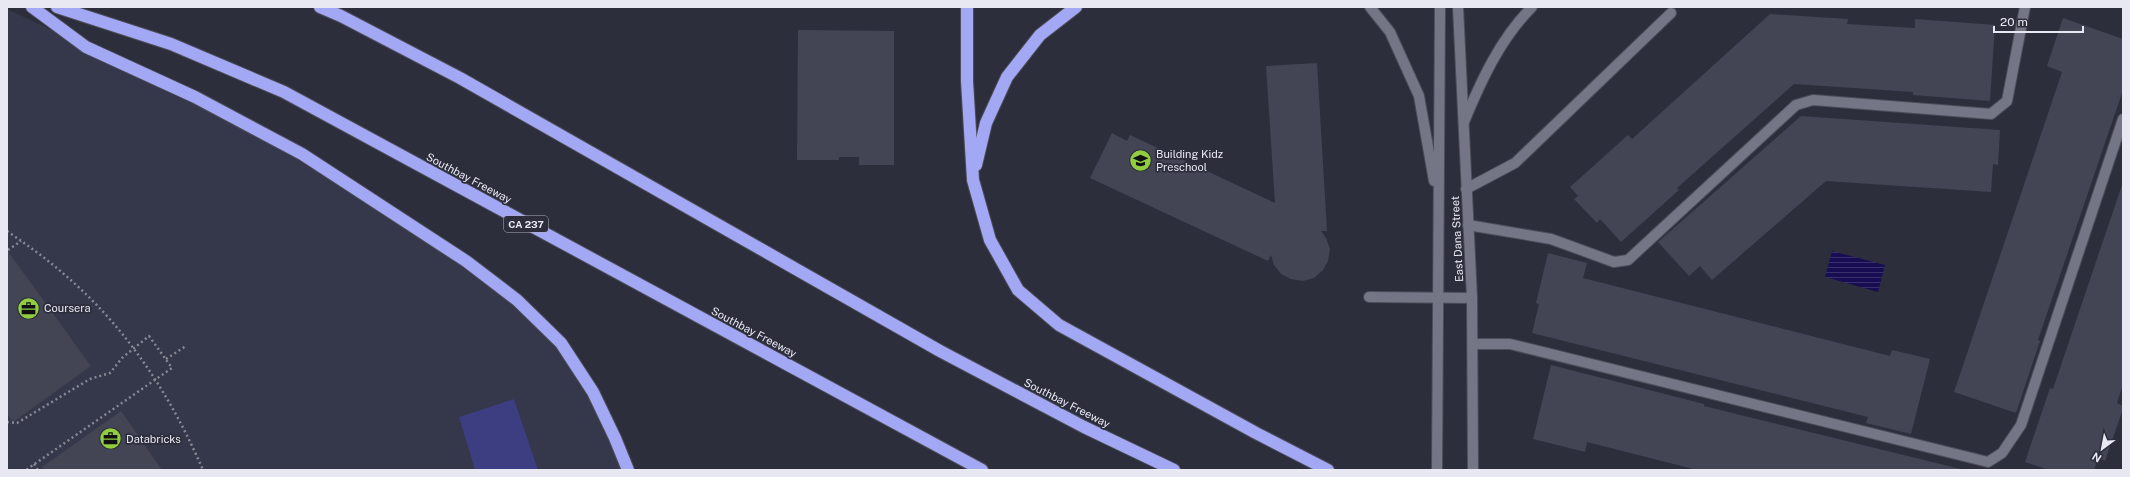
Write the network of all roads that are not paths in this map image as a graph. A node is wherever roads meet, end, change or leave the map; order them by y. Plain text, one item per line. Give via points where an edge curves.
1 (32, 7) edge
2 (57, 7) edge
3 (320, 7) edge
4 (967, 7) edge
5 (1076, 7) edge
6 (1370, 7) edge
7 (1440, 7) edge
8 (1458, 7) edge
9 (1532, 7) edge
10 (2025, 7) edge
11 (1671, 13) dead end
12 (2123, 119) edge
13 (1463, 125) junction
14 (973, 180) junction
15 (1466, 189) junction
16 (1438, 205) junction
17 (1468, 225) junction
18 (1438, 296) junction
19 (1369, 297) dead end
20 (1472, 298) junction
21 (1473, 344) junction
22 (628, 470) edge
23 (982, 470) edge
24 (1174, 470) edge
25 (1328, 470) edge
26 (1437, 470) edge
27 (1473, 470) edge

1 - 22 highway via 86,47 195,97 302,154 492,280 517,300 561,343 593,392
2 - 23 highway, Southbay Freeway / CA 237 via 171,44 284,92
3 - 24 highway, Southbay Freeway via 460,78 947,354 1084,427
4 - 14 highway via 967,81
5 - 14 highway via 1040,35 1007,77 986,123
6 - 16 main road via 1390,32 1419,96
7 - 16 main road, East Dana Street
8 - 13 main road, East Dana Street
9 - 13 main road via 1516,24 1481,81
10 - 17 main road via 2006,101 1990,114 1813,100 1796,105 1628,260 1614,262 1552,239
11 - 15 main road via 1515,163
12 - 21 main road via 2021,425 2002,453 1988,462 1510,344
13 - 15 main road, East Dana Street
14 - 25 highway via 990,240 1018,290 1059,325
15 - 17 main road, East Dana Street
16 - 18 main road, East Dana Street
17 - 20 main road, East Dana Street
18 - 19 main road
18 - 20 main road
18 - 26 main road, East Dana Street
20 - 21 main road, East Dana Street
21 - 27 main road, East Dana Street

